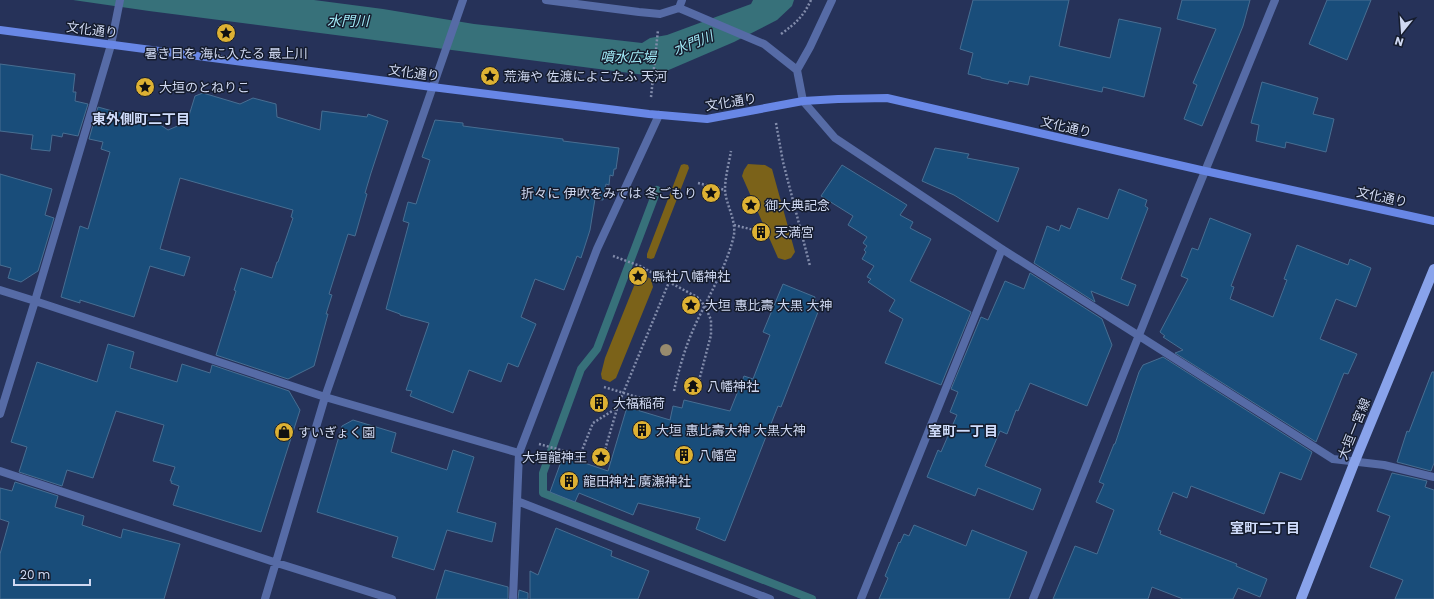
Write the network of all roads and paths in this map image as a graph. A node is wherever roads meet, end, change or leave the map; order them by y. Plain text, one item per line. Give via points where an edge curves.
1 (120, 0) edge
2 (463, 0) edge
3 (546, 0) edge
4 (810, 0) edge
5 (832, 0) edge
6 (1276, 0) edge
7 (681, 4) edge
8 (659, 25) dead end
9 (0, 30) edge
10 (781, 34) dead end
11 (111, 44) junction
12 (797, 70) junction
13 (432, 87) junction
14 (651, 94) dead end
15 (803, 101) junction
16 (773, 107) junction
17 (659, 115) junction
18 (731, 151) dead end
19 (1205, 171) junction
20 (698, 183) dead end
21 (725, 190) junction
22 (1434, 221) edge
23 (734, 225) junction
24 (758, 231) dead end
25 (1002, 249) junction
26 (616, 257) dead end
27 (810, 266) dead end
28 (1434, 269) edge
29 (669, 282) junction
30 (0, 290) edge
31 (36, 301) junction
32 (705, 306) junction
33 (1139, 336) junction
34 (604, 387) dead end
35 (674, 391) dead end
36 (696, 392) dead end
37 (623, 393) junction
38 (325, 397) junction
39 (660, 404) dead end
40 (617, 408) junction
41 (0, 414) edge
42 (541, 444) dead end
43 (519, 453) junction
44 (604, 453) dead end
45 (579, 455) junction
46 (578, 460) dead end
47 (1355, 461) junction
48 (0, 471) edge
49 (1434, 477) edge
50 (517, 501) junction
51 (277, 563) junction
52 (265, 599) edge
53 (392, 599) edge
54 (513, 599) edge
55 (770, 599) edge
56 (861, 599) edge
57 (1033, 599) edge
58 (1301, 599) edge

1 - 11 street
2 - 13 street
3 - 7 street via 660,14
4 - 10 path via 805,13
5 - 12 street
6 - 19 street
7 - 12 street via 698,15 764,44
8 - 14 path
9 - 11 street, 文化通り
11 - 13 street, 文化通り
11 - 31 street
12 - 15 street
13 - 17 street, 文化通り
13 - 38 street
15 - 16 street, 文化通り
15 - 19 street, 文化通り via 887,98
15 - 25 street via 835,138
16 - 17 street, 文化通り via 707,119
16 - 27 path via 783,162
17 - 43 street via 597,249
18 - 21 path
19 - 22 street, 文化通り
19 - 33 street
20 - 21 path
21 - 23 path
23 - 24 path
23 - 32 path via 734,234 725,260
25 - 33 street
25 - 56 street
26 - 29 path via 640,266
28 - 47 main road, 大垣一宮線
29 - 32 path via 697,297
29 - 37 path
30 - 31 street
31 - 38 street
31 - 41 street
32 - 35 path via 688,340
32 - 36 path via 711,320 711,335
33 - 47 street via 1333,459
33 - 57 street
34 - 37 path
37 - 39 path
37 - 40 path
38 - 43 street
38 - 51 street
40 - 44 path
40 - 45 path via 594,423
42 - 45 path
43 - 50 street
45 - 46 path
47 - 49 street
47 - 58 main road, 大垣一宮線
48 - 51 street
50 - 54 street
50 - 55 street
51 - 52 street
51 - 53 street

